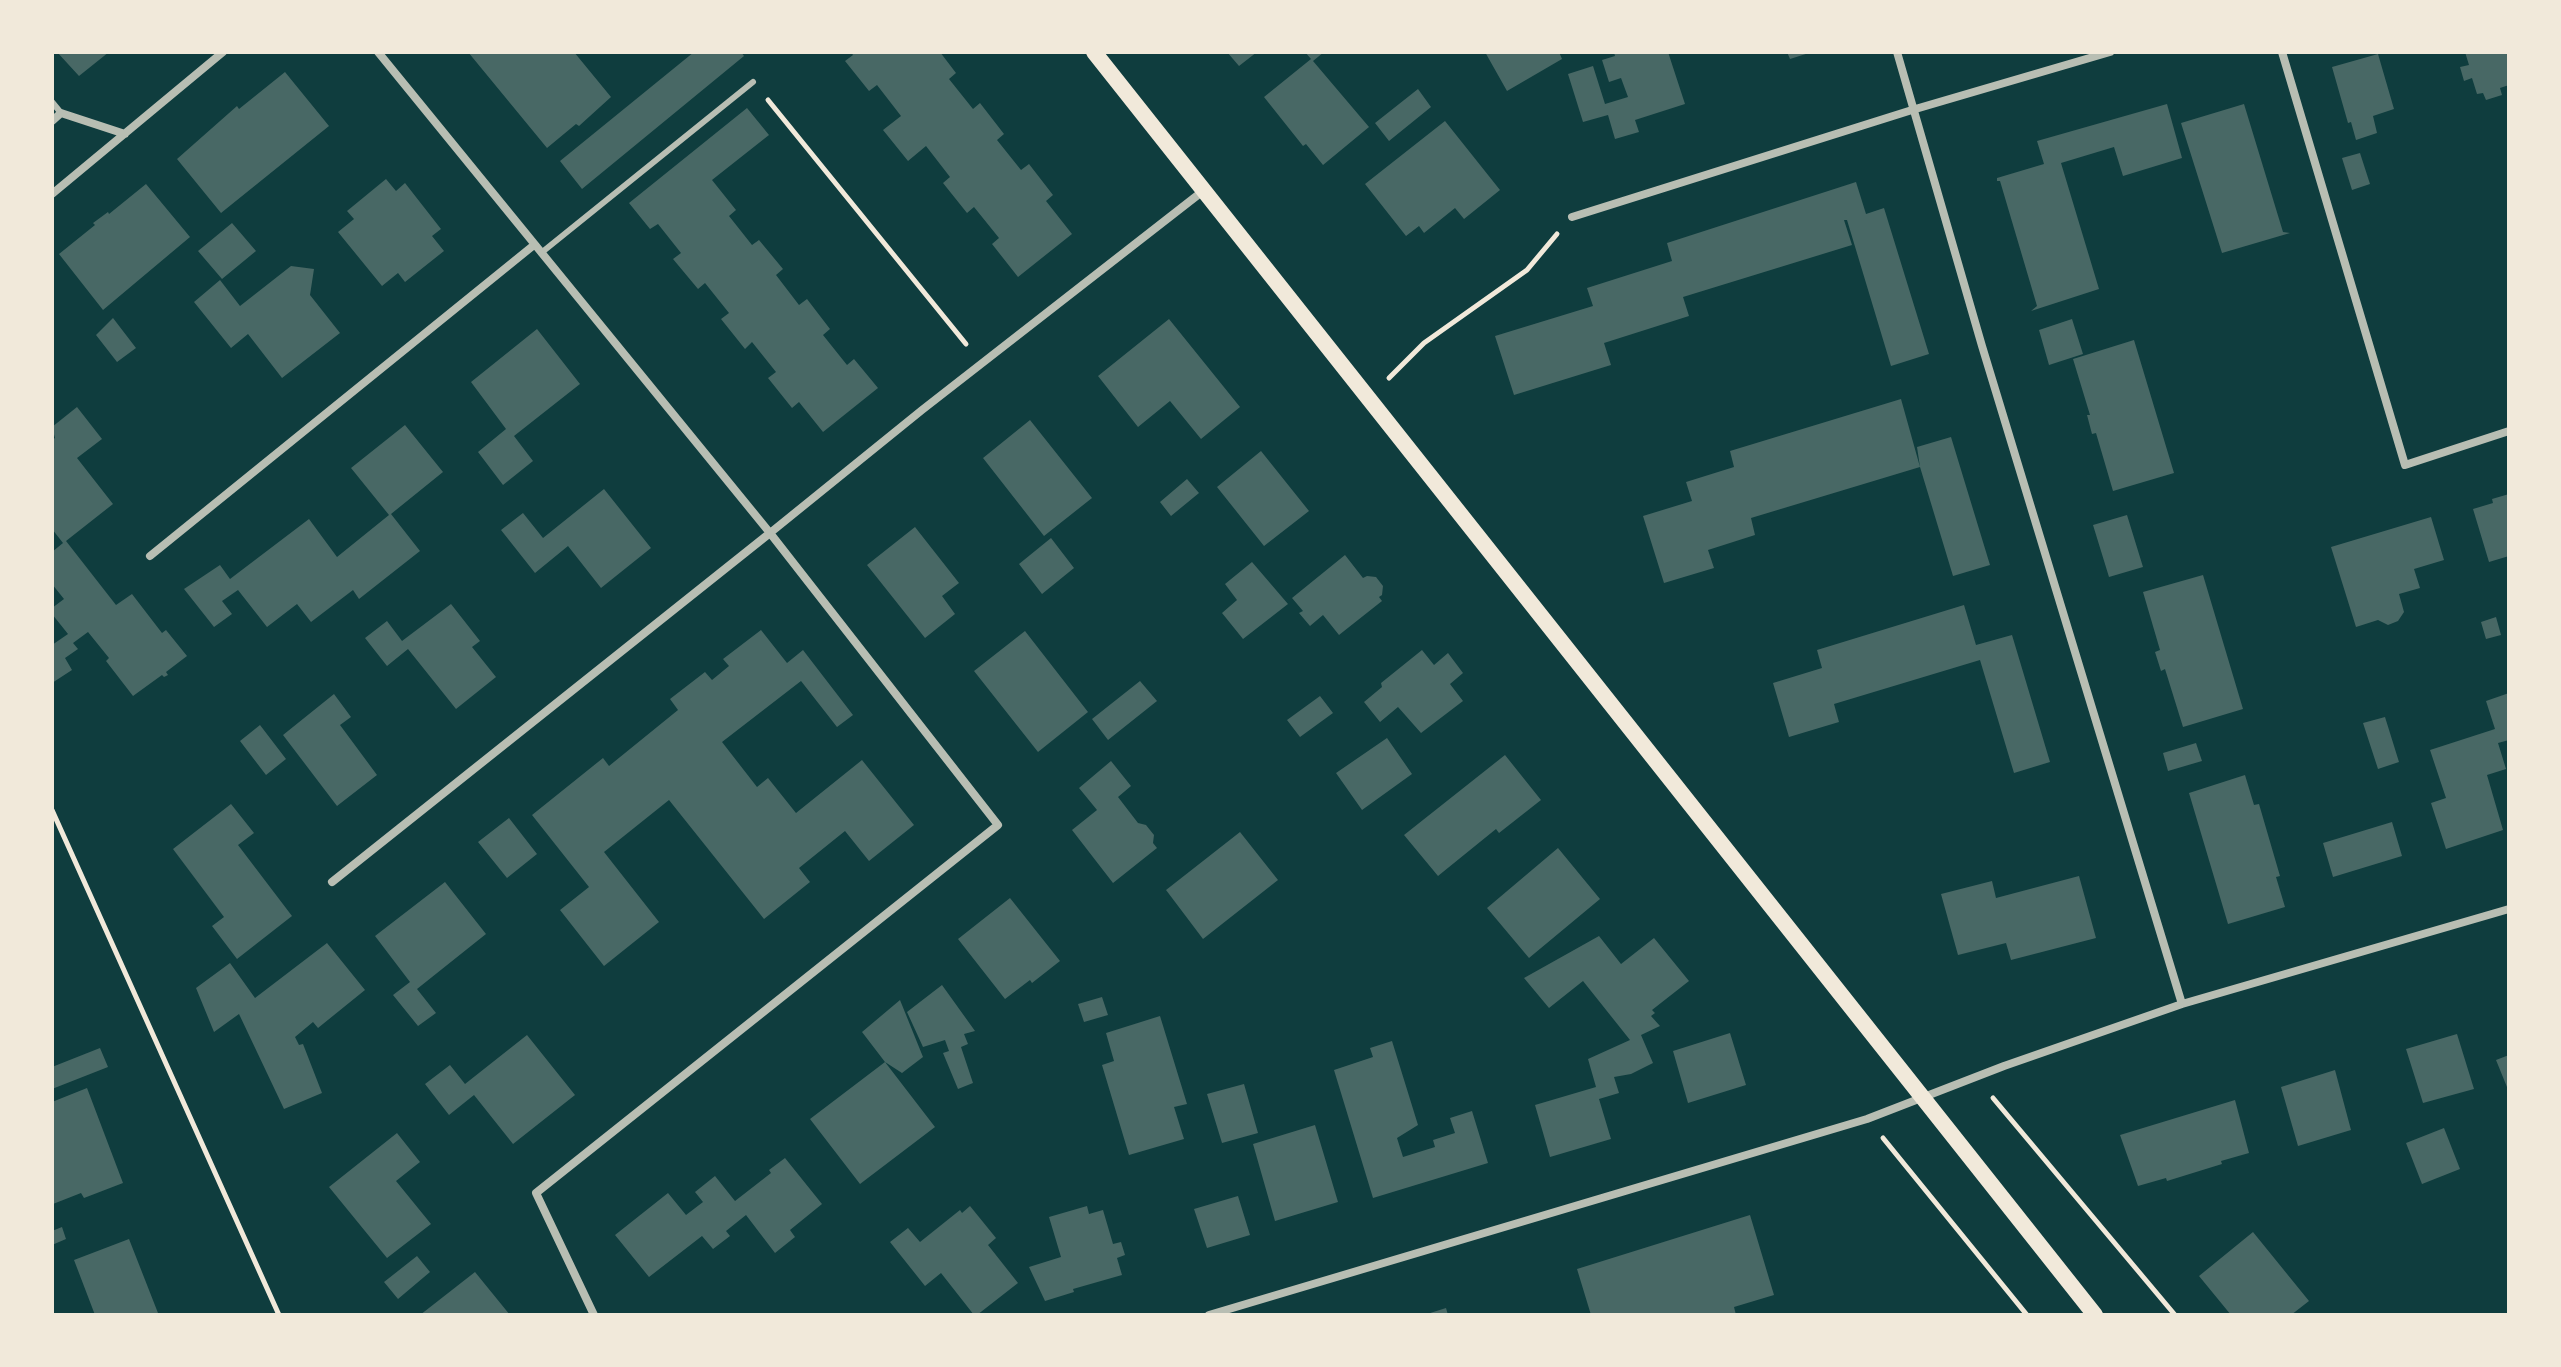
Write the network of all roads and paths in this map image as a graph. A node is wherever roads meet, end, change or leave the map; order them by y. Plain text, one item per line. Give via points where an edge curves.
1 (223, 52) edge
2 (378, 52) edge
3 (1094, 52) edge
4 (1897, 52) edge
5 (2110, 52) edge
6 (2282, 52) edge
7 (753, 82) joint
8 (52, 102) edge
9 (1912, 110) junction
10 (61, 113) junction
11 (52, 121) edge
12 (125, 134) junction
13 (1203, 191) junction
14 (52, 194) edge
15 (1572, 217) joint
16 (534, 245) junction
17 (541, 253) junction
18 (982, 363) junction
19 (1369, 398) junction
20 (2509, 431) edge
21 (770, 533) junction
22 (150, 556) dead end
23 (52, 810) edge
24 (332, 882) dead end
25 (2509, 909) edge
26 (2182, 1004) junction
27 (1975, 1077) junction
28 (1922, 1098) junction
29 (1867, 1119) junction
30 (279, 1315) edge
31 (594, 1315) edge
32 (1209, 1315) edge
33 (2027, 1315) edge
34 (2095, 1315) edge
35 (2175, 1315) edge

1 - 12 street
2 - 16 street
3 - 13 main road
4 - 9 street
5 - 9 street
6 - 20 street via 2405,465
7 - 17 lane
7 - 18 path
8 - 10 lane
9 - 15 street
9 - 26 street
10 - 11 street
10 - 12 street
12 - 14 street
13 - 18 street
13 - 19 main road
15 - 19 path via 1527,270 1424,343
16 - 17 street
16 - 22 street
17 - 21 street
18 - 21 street
19 - 28 main road
21 - 24 street
21 - 31 street via 998,825 536,1193
23 - 30 path
25 - 26 street
26 - 27 street
27 - 28 street
27 - 35 path
28 - 29 street
28 - 34 main road
29 - 32 street
29 - 33 path

